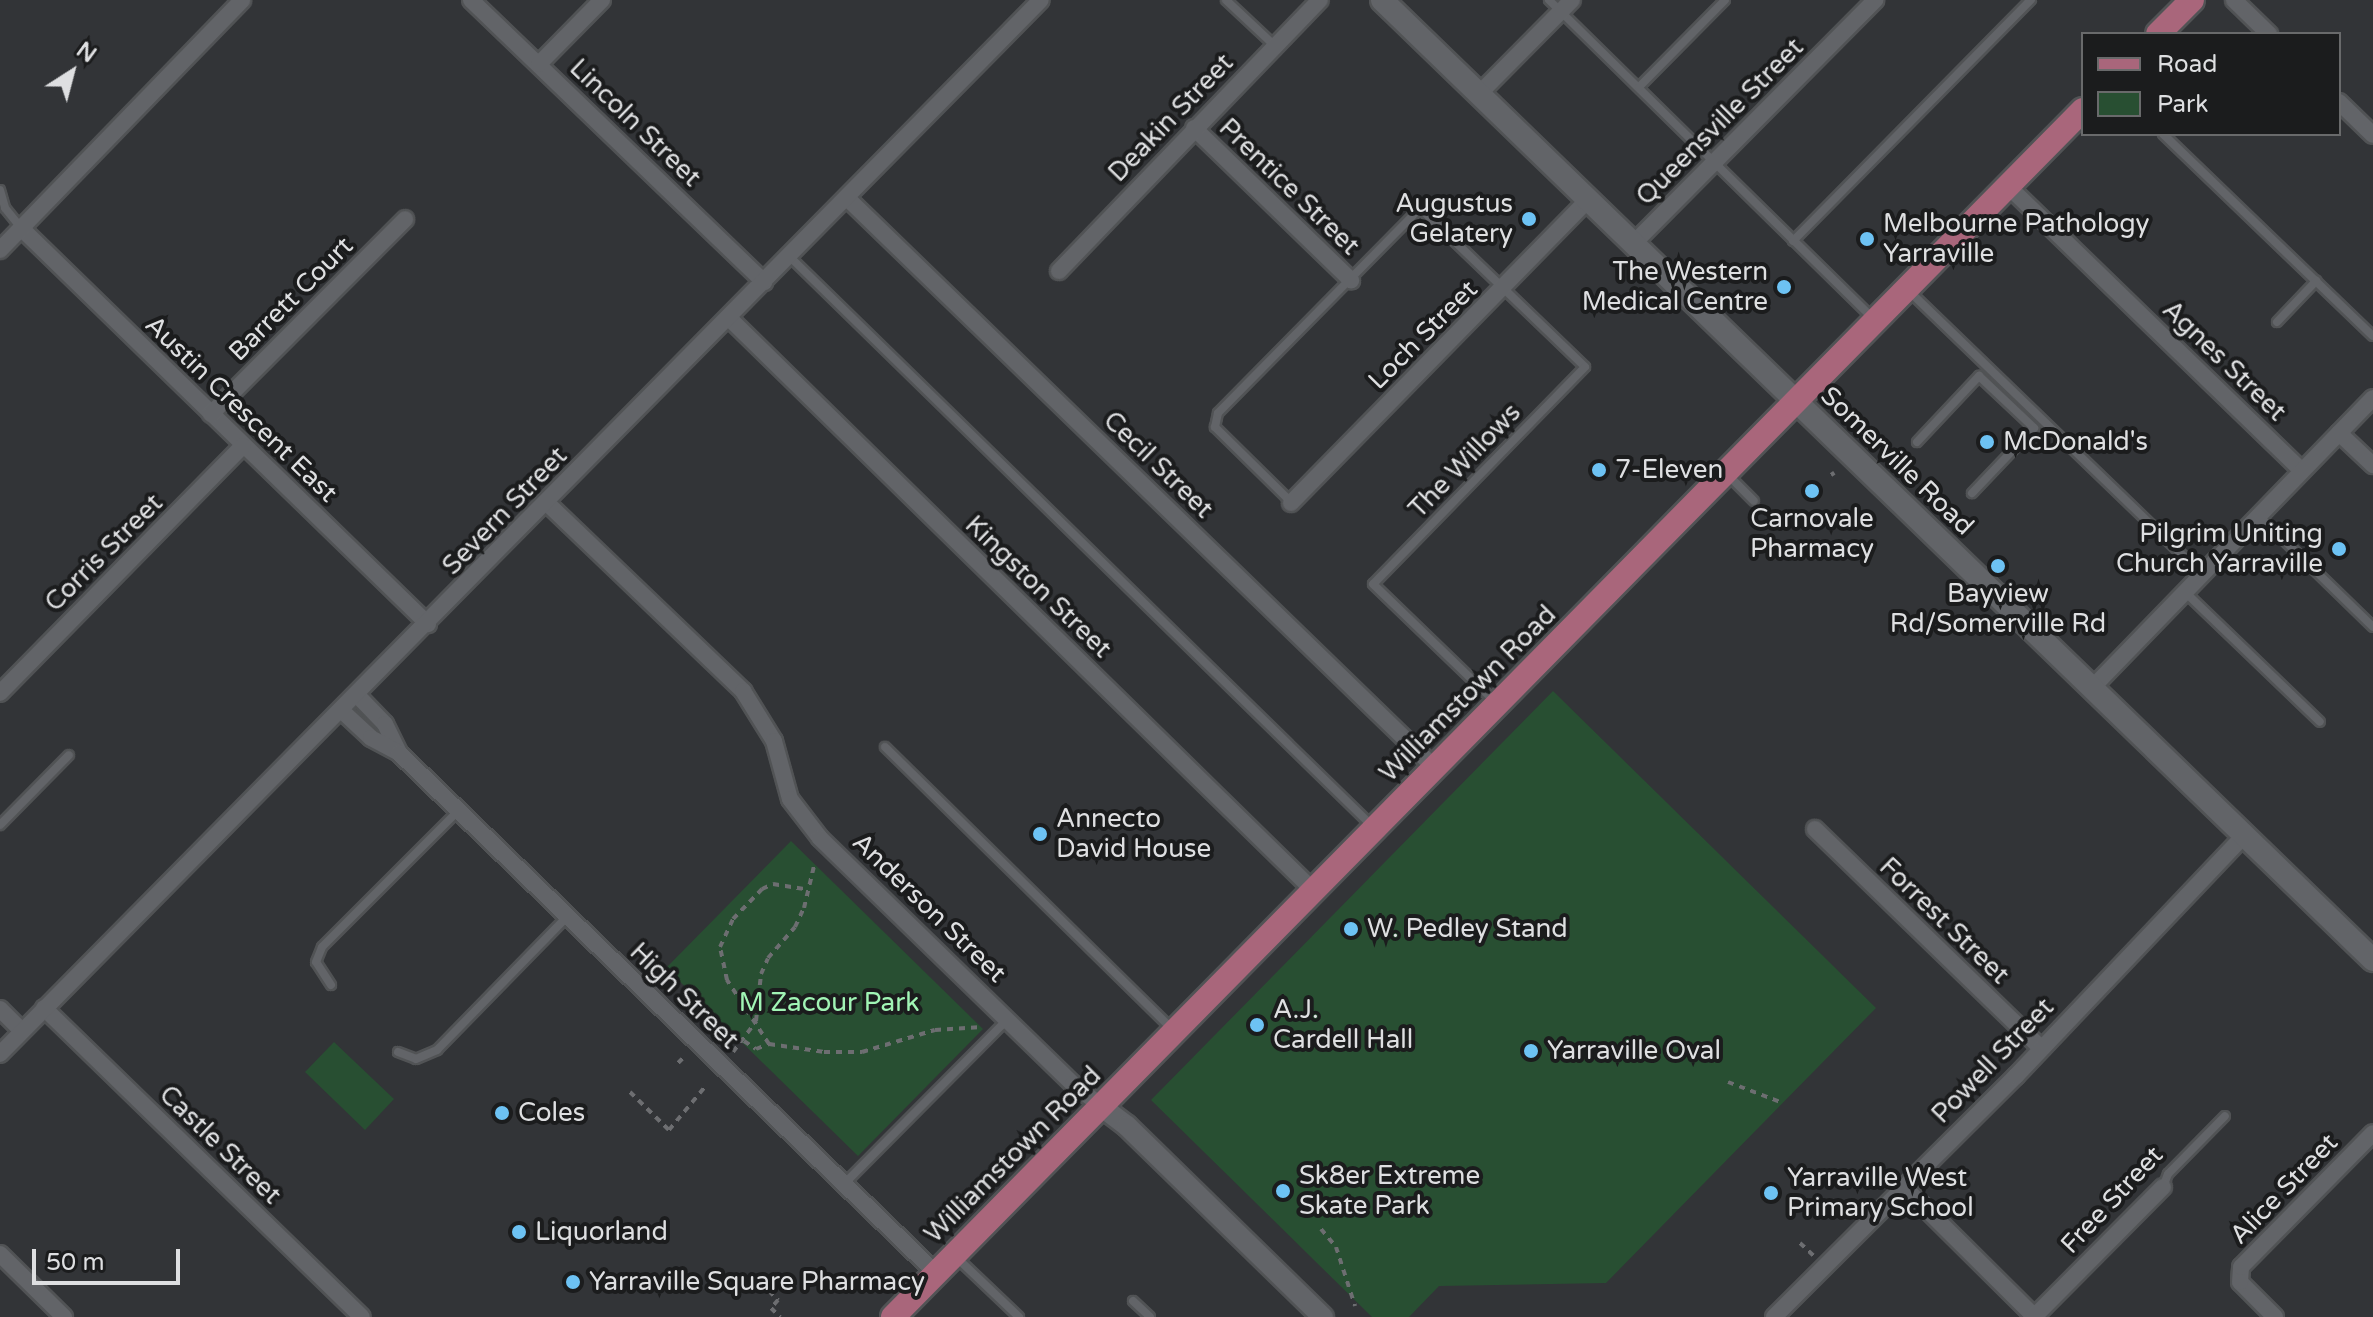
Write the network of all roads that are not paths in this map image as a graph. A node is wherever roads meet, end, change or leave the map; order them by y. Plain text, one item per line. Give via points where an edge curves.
1 (242, 0) edge
2 (471, 0) edge
3 (602, 0) edge
4 (1041, 0) edge
5 (1226, 0) edge
6 (1320, 0) edge
7 (1382, 0) edge
8 (1725, 0) edge
9 (1875, 0) edge
10 (2031, 0) edge
11 (2192, 0) edge
12 (2234, 0) edge
13 (1561, 4) edge
14 (2160, 32) edge
15 (2267, 32) edge
16 (1275, 46) junction
17 (539, 64) junction
18 (1639, 87) junction
19 (1479, 94) junction
20 (2341, 104) edge
21 (2081, 112) edge
22 (1194, 128) junction
23 (2373, 135) edge
24 (2165, 136) edge
25 (1716, 161) junction
26 (2008, 186) junction
27 (0, 190) edge
28 (847, 198) junction
29 (1588, 200) junction
30 (405, 219) dead end
31 (21, 228) junction
32 (1793, 241) junction
33 (1633, 244) junction
34 (0, 250) edge
35 (789, 256) junction
36 (1059, 271) dead end
37 (1351, 280) junction
38 (2316, 281) junction
39 (764, 282) junction
40 (1502, 289) junction
41 (1908, 290) junction
42 (729, 318) junction
43 (1876, 322) junction
44 (2277, 322) dead end
45 (2373, 336) edge
46 (2373, 398) edge
47 (1796, 403) junction
48 (211, 414) junction
49 (2339, 433) junction
50 (1917, 442) dead end
51 (243, 446) junction
52 (2373, 465) edge
53 (2302, 471) junction
54 (1725, 473) junction
55 (1972, 493) dead end
56 (1754, 501) dead end
57 (547, 503) junction
58 (1291, 503) joint
59 (2259, 516) junction
60 (2202, 574) junction
61 (2185, 592) junction
62 (428, 624) junction
63 (2373, 627) edge
64 (2092, 688) junction
65 (0, 693) edge
66 (357, 695) junction
67 (1498, 704) junction
68 (341, 710) junction
69 (2320, 722) dead end
70 (885, 747) dead end
71 (399, 753) junction
72 (69, 755) dead end
73 (1435, 768) junction
74 (458, 811) junction
75 (0, 825) edge
76 (1375, 829) junction
77 (1815, 829) dead end
78 (2244, 836) junction
79 (1314, 891) junction
80 (567, 917) junction
81 (2371, 955) edge
82 (331, 985) dead end
83 (44, 1008) junction
84 (0, 1009) edge
85 (1007, 1020) junction
86 (22, 1031) junction
87 (1175, 1032) junction
88 (2040, 1047) junction
89 (398, 1052) dead end
90 (0, 1054) edge
91 (1102, 1107) junction
92 (2225, 1116) dead end
93 (2373, 1133) edge
94 (843, 1184) junction
95 (1904, 1187) junction
96 (2163, 1187) joint
97 (0, 1254) edge
98 (954, 1255) junction
99 (936, 1273) junction
100 (1133, 1301) dead end
101 (64, 1317) edge
102 (362, 1317) edge
103 (893, 1317) edge
104 (1019, 1317) edge
105 (1150, 1317) edge
106 (1323, 1317) edge
107 (1774, 1317) edge
108 (2035, 1317) edge
109 (2275, 1317) edge

1 - 31 street
2 - 17 street, Lincoln Street
3 - 17 street
4 - 28 street, Severn Street
5 - 16 lane
6 - 16 street, Deakin Street
7 - 19 main road, Somerville Road
8 - 18 lane
9 - 25 street, Queensville Street
10 - 32 lane
11 - 14 main road
12 - 15 street
13 - 18 lane
13 - 19 street
16 - 22 street, Deakin Street
17 - 39 street, Lincoln Street
18 - 25 lane
19 - 29 main road, Somerville Road
20 - 23 street
21 - 26 main road, Williamstown Road
22 - 36 street, Deakin Street
22 - 37 street, Prentice Street
24 - 38 lane
25 - 32 lane
25 - 33 street, Queensville Street
26 - 41 main road, Williamstown Road
26 - 53 street, Agnes Street
27 - 31 lane via 5,208
28 - 35 street, Severn Street
28 - 73 street, Cecil Street
29 - 33 main road, Somerville Road
29 - 40 street, Loch Street
30 - 48 street, Barrett Court
31 - 34 street
31 - 48 street, Austin Crescent East
32 - 43 lane
33 - 47 main road, Somerville Road
35 - 39 street, Severn Street
35 - 76 lane
37 - 40 lane via 1420,208
37 - 58 lane via 1218,413 1215,427
38 - 44 lane
38 - 45 lane
39 - 42 street, Severn Street
40 - 58 street, Loch Street
40 - 67 lane, The Willows via 1585,367 1373,584
41 - 43 main road, Williamstown Road
41 - 60 lane
42 - 57 street, Severn Street
42 - 79 street, Kingston Street
43 - 47 main road, Williamstown Road
46 - 49 street
47 - 54 main road, Williamstown Road
47 - 64 main road, Somerville Road
48 - 51 street, Austin Crescent East
49 - 52 street
49 - 53 street
50 - 55 lane via 1979,376 2034,428
51 - 62 street, Austin Crescent East
51 - 65 street, Corris Street
53 - 59 street
54 - 56 lane
54 - 67 main road, Williamstown Road
57 - 62 street, Severn Street
57 - 85 street, Anderson Street via 743,691 774,741 790,799 802,818
59 - 60 street
59 - 63 lane
60 - 61 street
61 - 64 street
61 - 69 lane
62 - 66 street, Severn Street
64 - 78 main road, Somerville Road
66 - 68 street, Severn Street
66 - 71 street, High Street via 385,724
67 - 73 main road, Williamstown Road
68 - 71 street, High Street via 371,738
68 - 83 street, Severn Street
70 - 87 lane
71 - 74 street, High Street
72 - 75 lane
73 - 76 main road, Williamstown Road
74 - 80 street, High Street
74 - 82 lane via 322,947 316,962
76 - 79 main road, Williamstown Road
77 - 88 street, Forrest Street
78 - 81 main road, Somerville Road
78 - 88 street, Powell Street
79 - 87 main road, Williamstown Road
80 - 89 lane via 437,1050 416,1059
80 - 94 street, High Street
83 - 86 street, Severn Street
83 - 102 street, Castle Street
84 - 86 street
85 - 91 street, Anderson Street
85 - 94 lane
86 - 90 street, Severn Street
87 - 91 main road, Williamstown Road
88 - 95 street, Powell Street
91 - 98 main road, Williamstown Road
91 - 106 street, Anderson Street
92 - 96 lane, Free Street via 2168,1174
93 - 109 street, Alice Street via 2241,1267 2240,1282
94 - 99 street, High Street
95 - 107 street, Powell Street
95 - 108 street
96 - 108 street, Free Street
97 - 101 street
98 - 99 main road, Williamstown Road
98 - 104 lane
99 - 103 main road, Williamstown Road
100 - 105 lane

